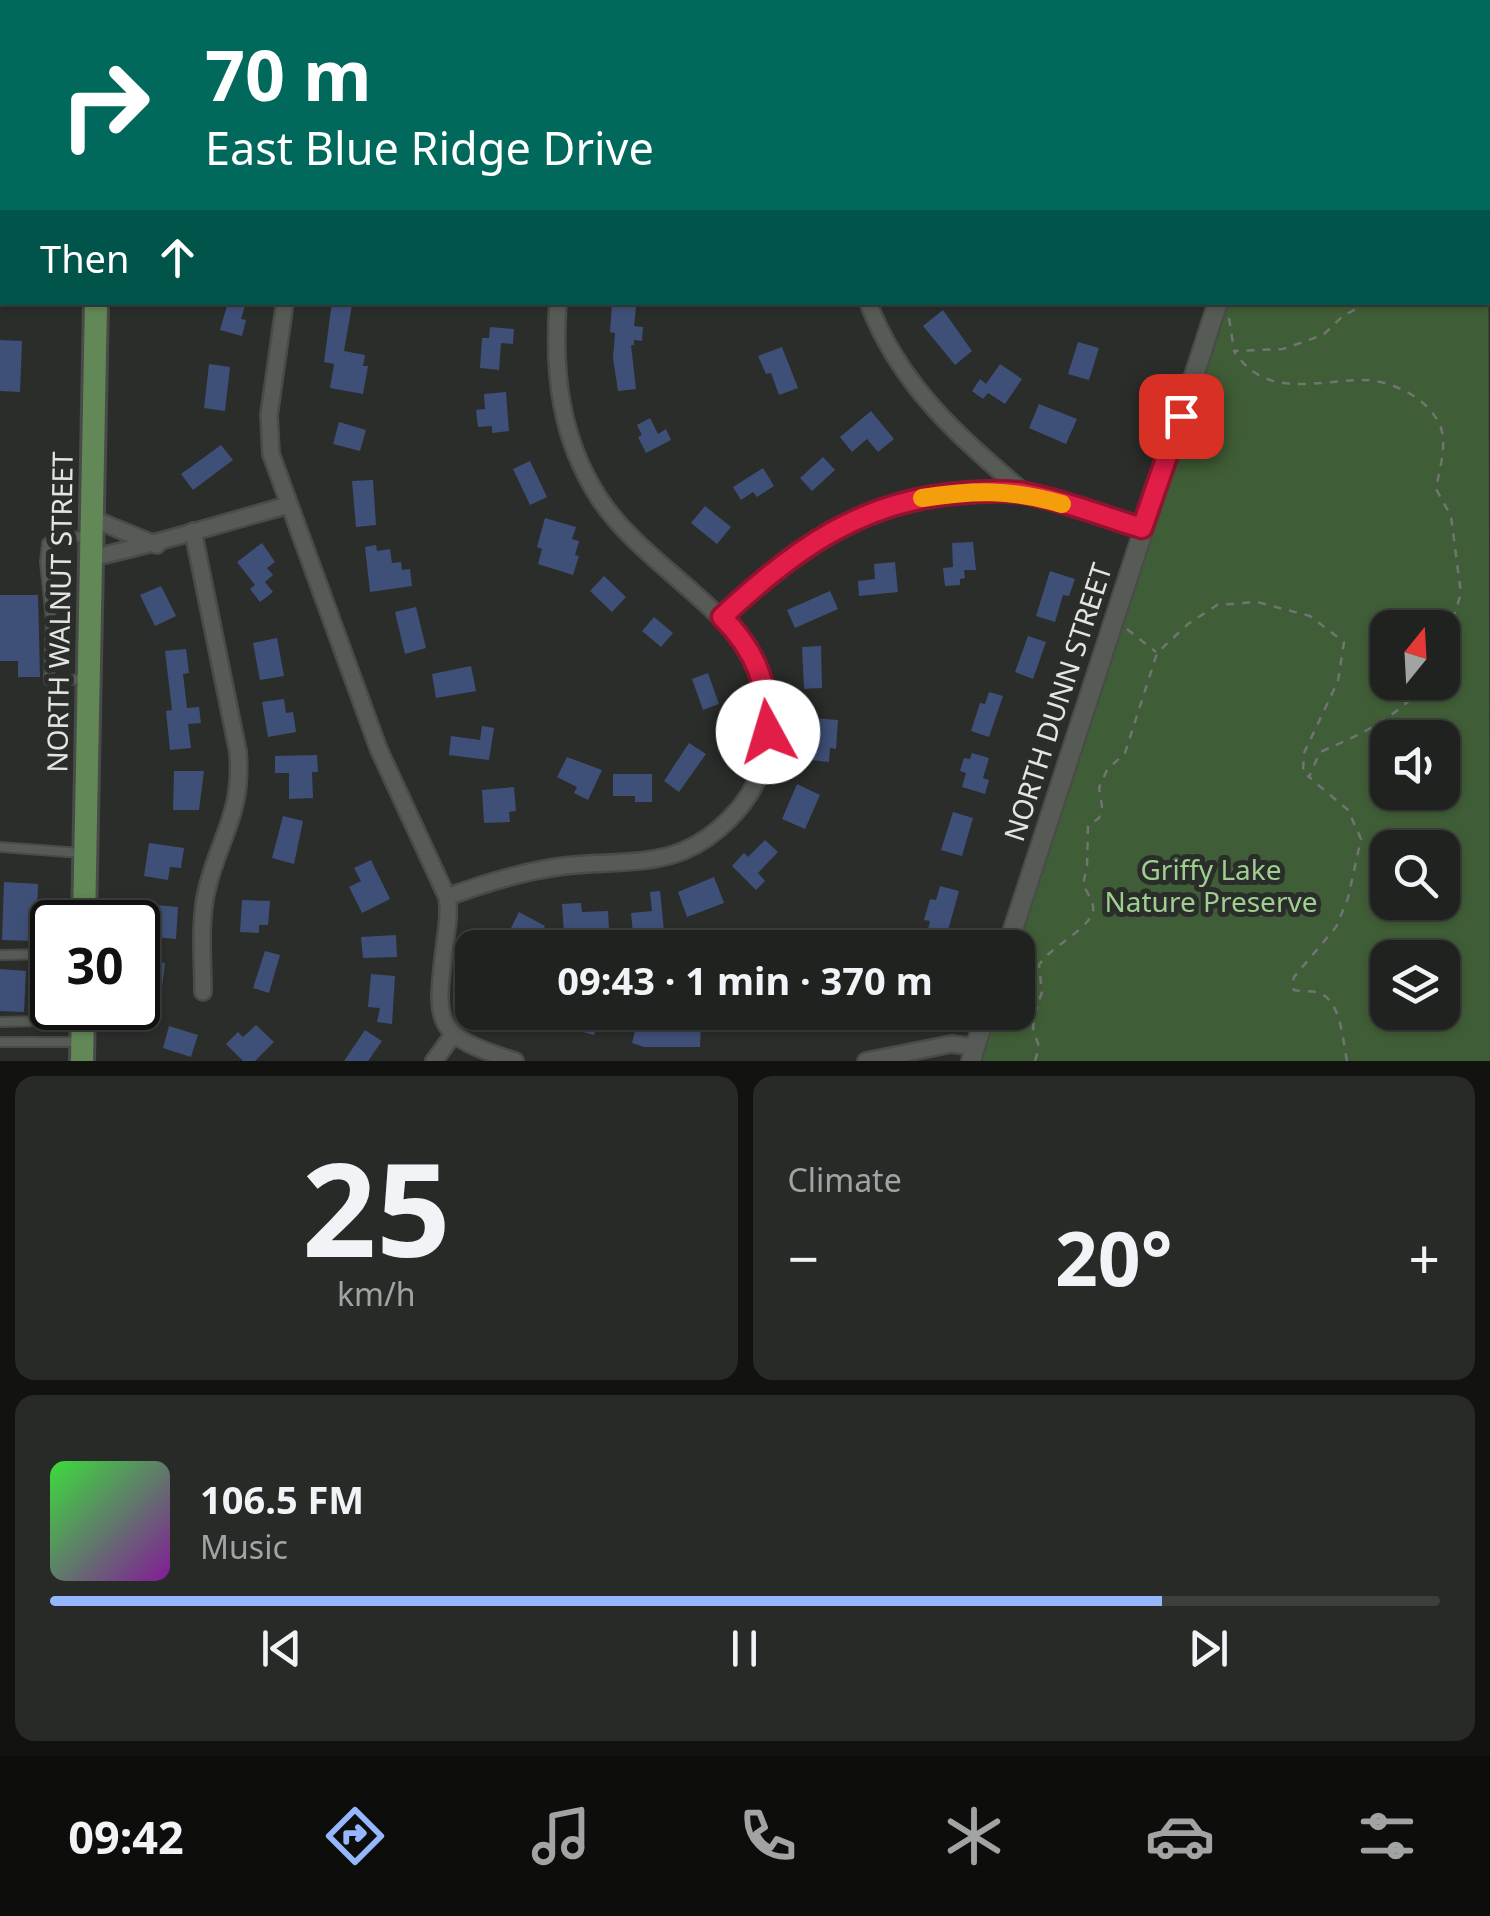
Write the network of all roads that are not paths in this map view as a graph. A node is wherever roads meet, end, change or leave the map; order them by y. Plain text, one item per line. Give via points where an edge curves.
1 (96, 305) edge
2 (285, 305) edge
3 (558, 305) edge
4 (869, 305) edge
5 (1224, 311) edge
6 (1025, 493) junction
7 (288, 504) junction
8 (1142, 528) junction
9 (193, 530) junction
10 (91, 538) junction
11 (157, 544) junction
12 (722, 617) junction
13 (90, 679) junction
14 (0, 847) edge
15 (86, 853) junction
16 (447, 896) junction
17 (85, 900) edge
18 (1013, 930) edge
19 (30, 955) edge
20 (0, 956) edge
21 (202, 992) dead end
22 (30, 1021) edge
23 (0, 1022) edge
24 (980, 1030) edge
25 (453, 1036) junction
26 (0, 1042) edge
27 (82, 1051) edge
28 (973, 1054) edge
29 (434, 1061) edge
30 (515, 1061) edge
31 (866, 1061) edge

1 - 10 main road, NORTH WALNUT STREET
2 - 7 street via 268,426
3 - 12 street via 558,392 584,470 628,535
4 - 6 street via 896,361 929,407
5 - 8 street, NORTH DUNN STREET
6 - 8 street
6 - 12 street via 890,504 813,542
7 - 9 street
7 - 16 street via 379,750
8 - 18 street, NORTH DUNN STREET
9 - 11 street
9 - 21 street via 240,777 206,895
10 - 11 street
10 - 11 street
10 - 13 main road, NORTH WALNUT STREET
10 - 13 lane via 56,536 47,543 45,562 52,620 49,681
12 - 16 street via 755,658 768,732 756,783 723,825 666,856 538,870
13 - 15 main road, NORTH WALNUT STREET
14 - 15 lane
15 - 17 main road, NORTH WALNUT STREET
16 - 25 street via 439,1005
19 - 20 lane
22 - 23 lane
24 - 28 street
25 - 29 street
25 - 30 street
26 - 27 lane
28 - 31 street via 951,1044

